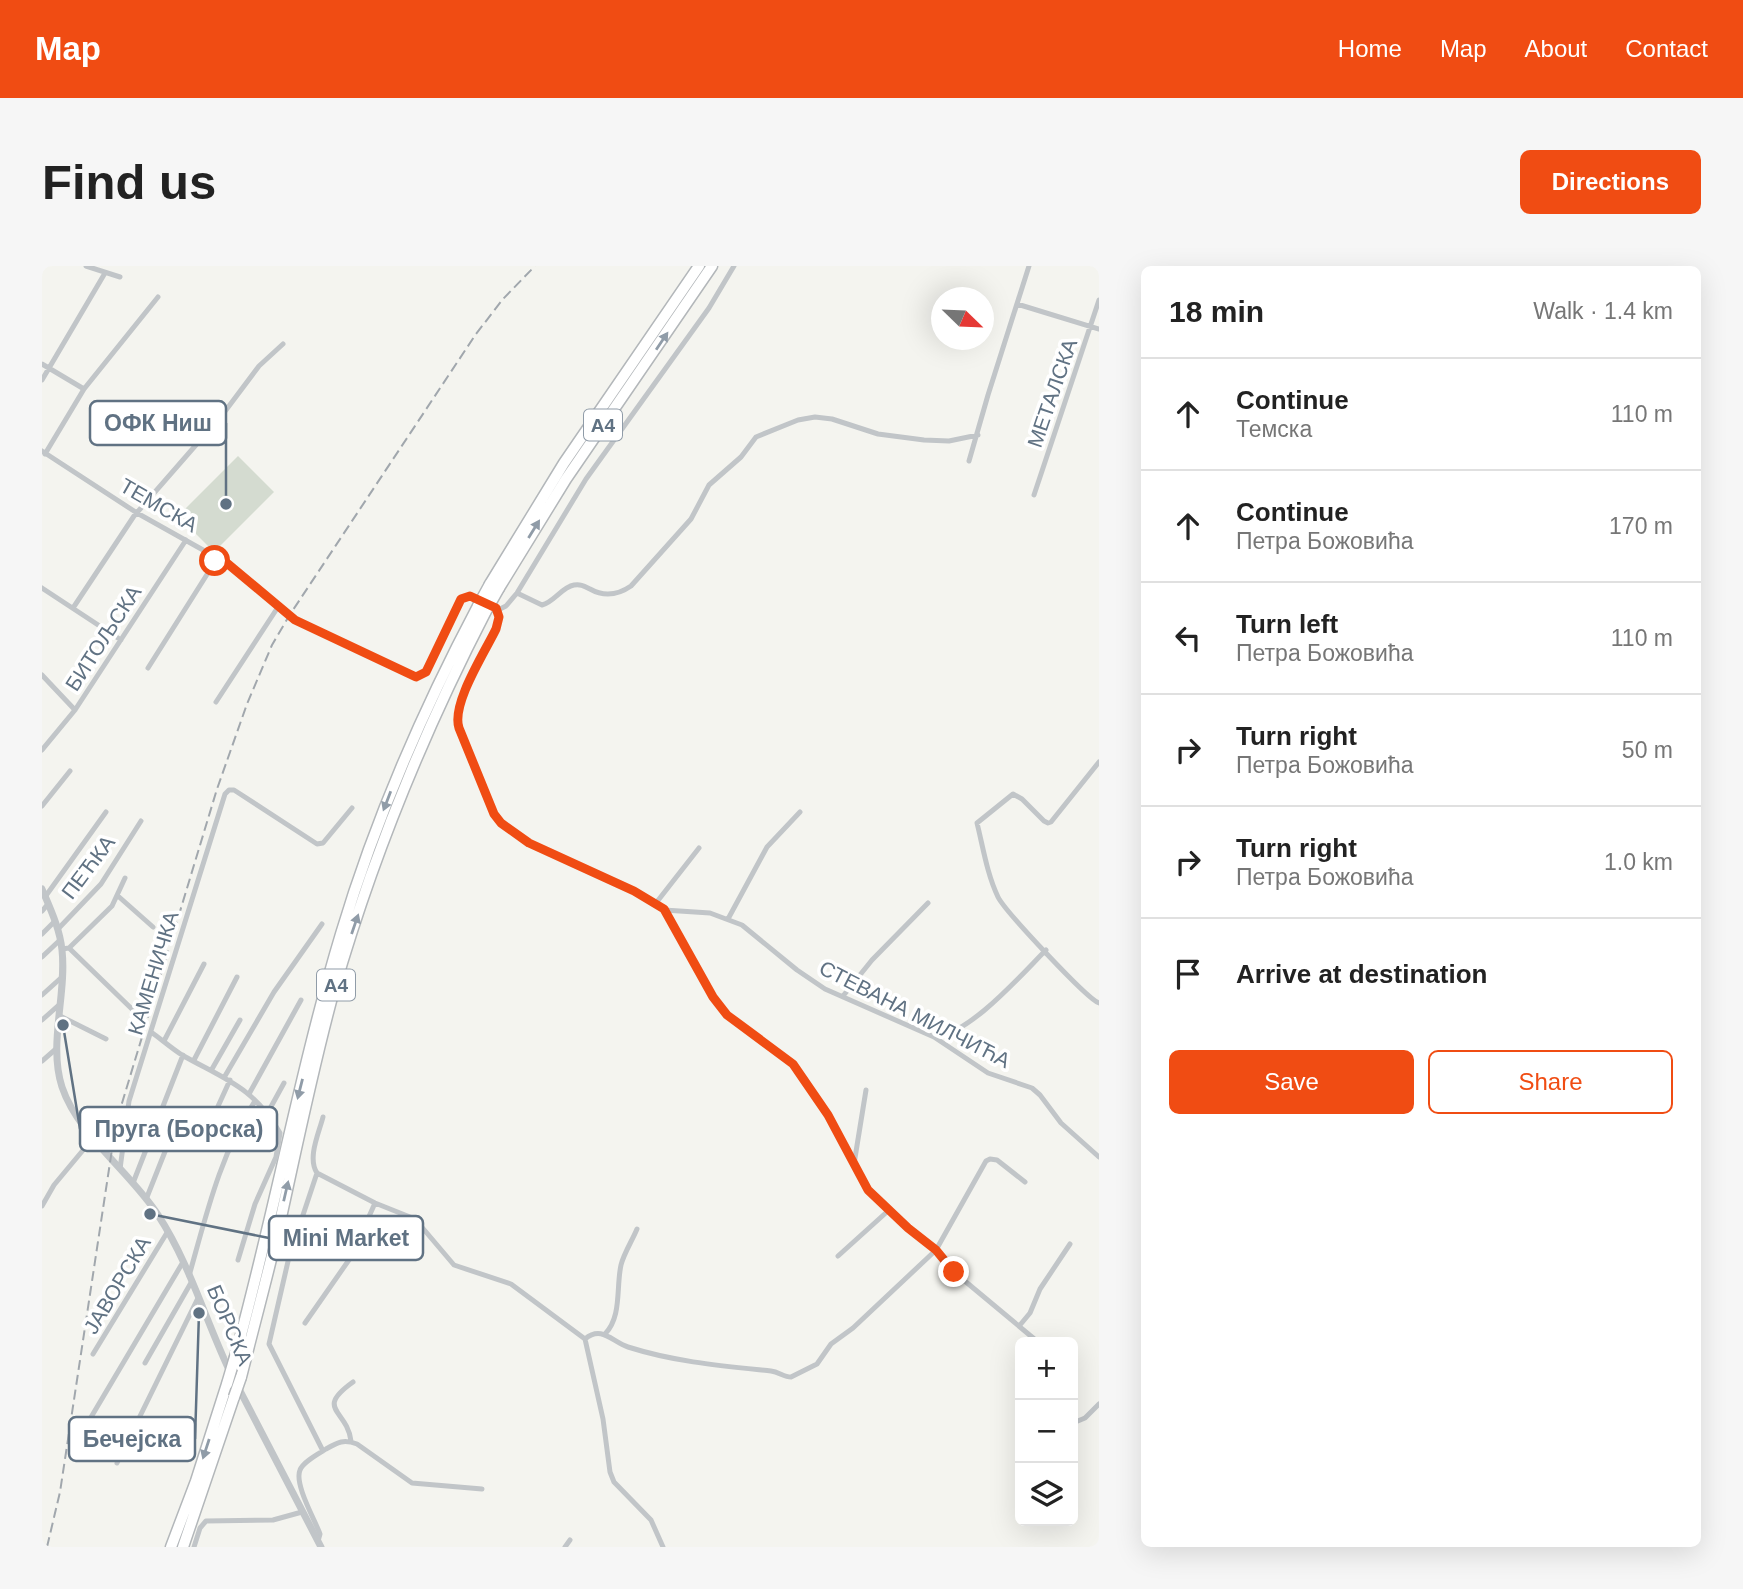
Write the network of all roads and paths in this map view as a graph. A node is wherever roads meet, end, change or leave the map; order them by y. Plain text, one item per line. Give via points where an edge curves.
1 (86, 266) edge
2 (699, 266) edge
3 (712, 266) edge
4 (734, 266) edge
5 (1030, 266) edge
6 (105, 272) junction
7 (120, 278) dead end
8 (158, 297) dead end
9 (1099, 300) edge
10 (1017, 304) junction
11 (1091, 327) junction
12 (1099, 329) edge
13 (283, 344) dead end
14 (42, 364) edge
15 (49, 368) junction
16 (42, 380) edge
17 (84, 389) junction
18 (978, 435) junction
19 (44, 453) edge
20 (970, 461) dead end
21 (1034, 495) dead end
22 (137, 513) junction
23 (186, 540) junction
24 (218, 557) junction
25 (494, 586) junction
26 (42, 587) edge
27 (517, 593) junction
28 (278, 607) junction
29 (73, 608) junction
30 (482, 609) junction
31 (498, 610) junction
32 (121, 640) junction
33 (148, 668) dead end
34 (42, 675) edge
35 (216, 702) dead end
36 (75, 710) junction
37 (42, 750) edge
38 (1099, 762) edge
39 (70, 771) dead end
40 (42, 806) edge
41 (352, 808) dead end
42 (106, 812) dead end
43 (800, 812) dead end
44 (141, 821) dead end
45 (699, 848) dead end
46 (125, 878) dead end
47 (118, 895) junction
48 (44, 900) edge
49 (656, 903) junction
50 (928, 903) dead end
51 (664, 909) junction
52 (728, 919) junction
53 (322, 924) dead end
54 (56, 925) junction
55 (153, 927) dead end
56 (42, 934) edge
57 (60, 940) junction
58 (66, 949) junction
59 (1046, 950) junction
60 (42, 957) edge
61 (204, 964) dead end
62 (62, 977) junction
63 (237, 978) dead end
64 (42, 995) edge
65 (844, 996) junction
66 (301, 1000) dead end
67 (1099, 1003) edge
68 (60, 1004) junction
69 (135, 1012) dead end
70 (60, 1016) junction
71 (42, 1020) edge
72 (240, 1020) dead end
73 (151, 1032) junction
74 (934, 1037) junction
75 (106, 1039) dead end
76 (164, 1041) junction
77 (57, 1048) junction
78 (183, 1055) junction
79 (194, 1060) junction
80 (42, 1061) edge
81 (212, 1069) junction
82 (227, 1078) junction
83 (284, 1083) dead end
84 (866, 1090) dead end
85 (249, 1094) junction
86 (255, 1101) junction
87 (267, 1114) junction
88 (323, 1117) dead end
89 (172, 1134) dead end
90 (94, 1137) junction
91 (199, 1148) dead end
92 (1099, 1157) edge
93 (855, 1164) junction
94 (120, 1168) junction
95 (317, 1173) junction
96 (1025, 1182) dead end
97 (133, 1183) junction
98 (147, 1198) junction
99 (375, 1203) junction
100 (42, 1206) edge
101 (889, 1210) junction
102 (637, 1229) dead end
103 (168, 1231) junction
104 (1070, 1244) dead end
105 (936, 1250) junction
106 (838, 1256) dead end
107 (238, 1260) dead end
108 (183, 1262) junction
109 (190, 1278) junction
110 (198, 1298) junction
111 (305, 1323) dead end
112 (1020, 1325) junction
113 (605, 1334) junction
114 (1033, 1337) edge
115 (585, 1339) junction
116 (93, 1354) dead end
117 (145, 1363) dead end
118 (353, 1381) dead end
119 (1099, 1404) edge
120 (1078, 1421) edge
121 (87, 1424) dead end
122 (351, 1441) junction
123 (323, 1451) junction
124 (117, 1463) dead end
125 (482, 1489) dead end
126 (302, 1512) junction
127 (569, 1540) dead end
128 (319, 1544) edge
129 (172, 1547) edge
130 (183, 1547) edge
131 (194, 1547) edge
132 (565, 1547) edge
133 (663, 1547) edge

1 - 6 street
2 - 25 highway, A4 via 580,440
25 -> 3 highway, A4
4 - 27 street via 586,479
5 - 10 street
6 - 7 street
6 - 15 street
8 - 17 street
9 - 11 street, МЕТАЛСКА
10 - 11 street
10 - 18 street
11 - 12 street
11 - 21 street, МЕТАЛСКА
13 - 22 street via 259,366
14 - 15 street
15 - 16 street
15 - 17 street
17 - 19 street
18 - 20 street
18 - 27 street via 949,442 924,440 877,434 832,419 798,420 756,437 709,485 691,519 622,592 614,595 575,585 542,605
19 - 22 street, ТЕМСКА
22 - 23 street, ТЕМСКА
22 - 29 street
23 - 24 street, ТЕМСКА
23 - 32 street, БИТОЉСКА
24 - 28 street, ТЕМСКА
24 - 33 street
25 - 30 highway, A4, bridge
26 - 29 street
27 - 31 street
28 - 31 street, ТЕМСКА via 303,625 416,677 426,672 461,599 472,597
28 - 35 street
29 - 32 street
30 -> 129 highway, A4, bridge via 412,739 356,886 313,1037 235,1357
130 -> 30 highway, A4, bridge via 241,1377 349,942 411,767
31 - 49 street via 496,629 460,701 457,717 494,814 529,843
32 - 36 street, БИТОЉСКА
34 - 36 street
36 - 37 street, БИТОЉСКА
38 - 59 street via 1048,823 1013,794 977,823 999,898
39 - 40 street
41 - 73 street, КАМЕНИЧКА via 323,843 317,844 228,790
42 - 48 street
43 - 52 street via 767,847
44 - 54 street, ПЕЋКА via 101,884
45 - 49 street
46 - 47 street
47 - 55 street
47 - 58 street
48 - 54 street, БОРСКА
49 - 51 street
50 - 65 street
51 - 52 street, СТЕВАНА МИЛЧИЋА
51 - 93 street via 713,997 727,1015 793,1064
52 - 65 street, СТЕВАНА МИЛЧИЋА via 825,989
53 - 82 street via 274,992
54 - 56 street, ПЕЋКА
54 - 57 street, БОРСКА
57 - 58 street, БОРСКА
57 - 60 street
58 - 62 street, БОРСКА
58 - 69 street
59 - 67 street via 1074,983
59 - 74 street via 987,1008 948,1034
61 - 76 street
62 - 64 street
62 - 68 street, БОРСКА
63 - 79 street
65 - 74 street, СТЕВАНА МИЛЧИЋА
66 - 85 street
68 - 70 street, БОРСКА
68 - 71 street
70 - 75 street
70 - 77 street, БОРСКА
72 - 81 street
73 - 76 street
73 - 94 street, КАМЕНИЧКА via 129,1101
74 - 92 street, СТЕВАНА МИЛЧИЋА via 988,1073 1032,1088 1061,1123
76 - 78 street
77 - 80 street
77 - 90 street, БОРСКА via 66,1097
78 - 79 street
78 - 97 street
79 - 81 street
81 - 82 street
82 - 85 street
82 - 91 street
83 - 87 street
84 - 93 street
85 - 86 street
86 - 87 street
86 - 109 street via 221,1168
87 - 107 street via 280,1132 280,1144
88 - 95 street via 314,1155
89 - 98 street
90 - 94 street, БОРСКА
90 - 100 street
93 - 101 street via 868,1190
94 - 97 street, БОРСКА
95 - 99 street
95 - 123 street via 289,1257 270,1344
96 - 105 street via 997,1160 988,1159
97 - 98 street, БОРСКА
98 - 103 street, БОРСКА
99 - 111 street via 351,1257
99 - 115 street via 415,1219 454,1265 511,1284
101 - 105 street
101 - 106 street
102 - 113 street via 621,1264 616,1310
103 - 108 street, БОРСКА
103 - 116 street, ЈАВОРСКА
104 - 112 street
105 - 112 street via 954,1272
105 - 113 street via 831,1344 817,1364 792,1377 626,1347
108 - 109 street, БОРСКА
108 - 121 street
109 - 110 street, БОРСКА
109 - 117 street
110 - 124 street
110 - 126 street, БОРСКА
112 - 114 street
113 - 115 street via 594,1333
115 - 133 street via 610,1472 651,1520
118 - 122 street via 334,1402
119 - 120 street
122 - 123 street via 337,1442
122 - 125 street via 412,1483
123 - 128 street via 303,1465 299,1475 320,1534
126 - 128 street, БОРСКА
126 - 131 street via 273,1520 206,1521
127 - 132 street

